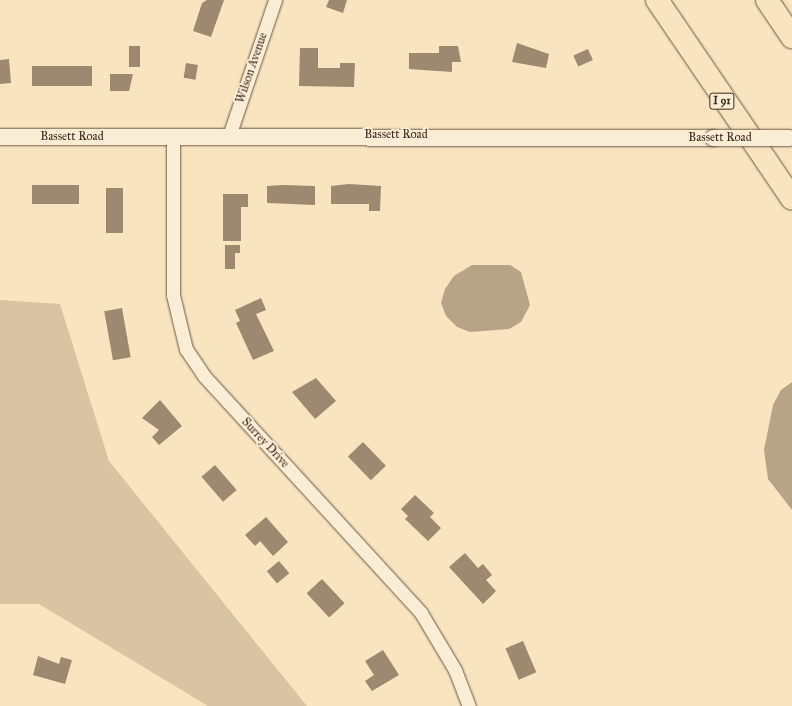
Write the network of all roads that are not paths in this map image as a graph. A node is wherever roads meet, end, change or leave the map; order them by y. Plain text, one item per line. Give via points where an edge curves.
1 (275, 0) edge
2 (656, 0) edge
3 (767, 0) edge
4 (792, 37) edge
5 (229, 136) junction
6 (0, 137) edge
7 (173, 138) junction
8 (791, 138) edge
9 (792, 199) edge
10 (469, 706) edge

1 - 5 street, Wilson Avenue
2 - 9 highway, I 91
3 - 4 highway
5 - 7 street, Bassett Road
5 - 8 street, Bassett Road, bridge
6 - 7 street, Bassett Road
7 - 10 street, Surrey Drive via 173,296 186,349 204,376 421,613 452,664

